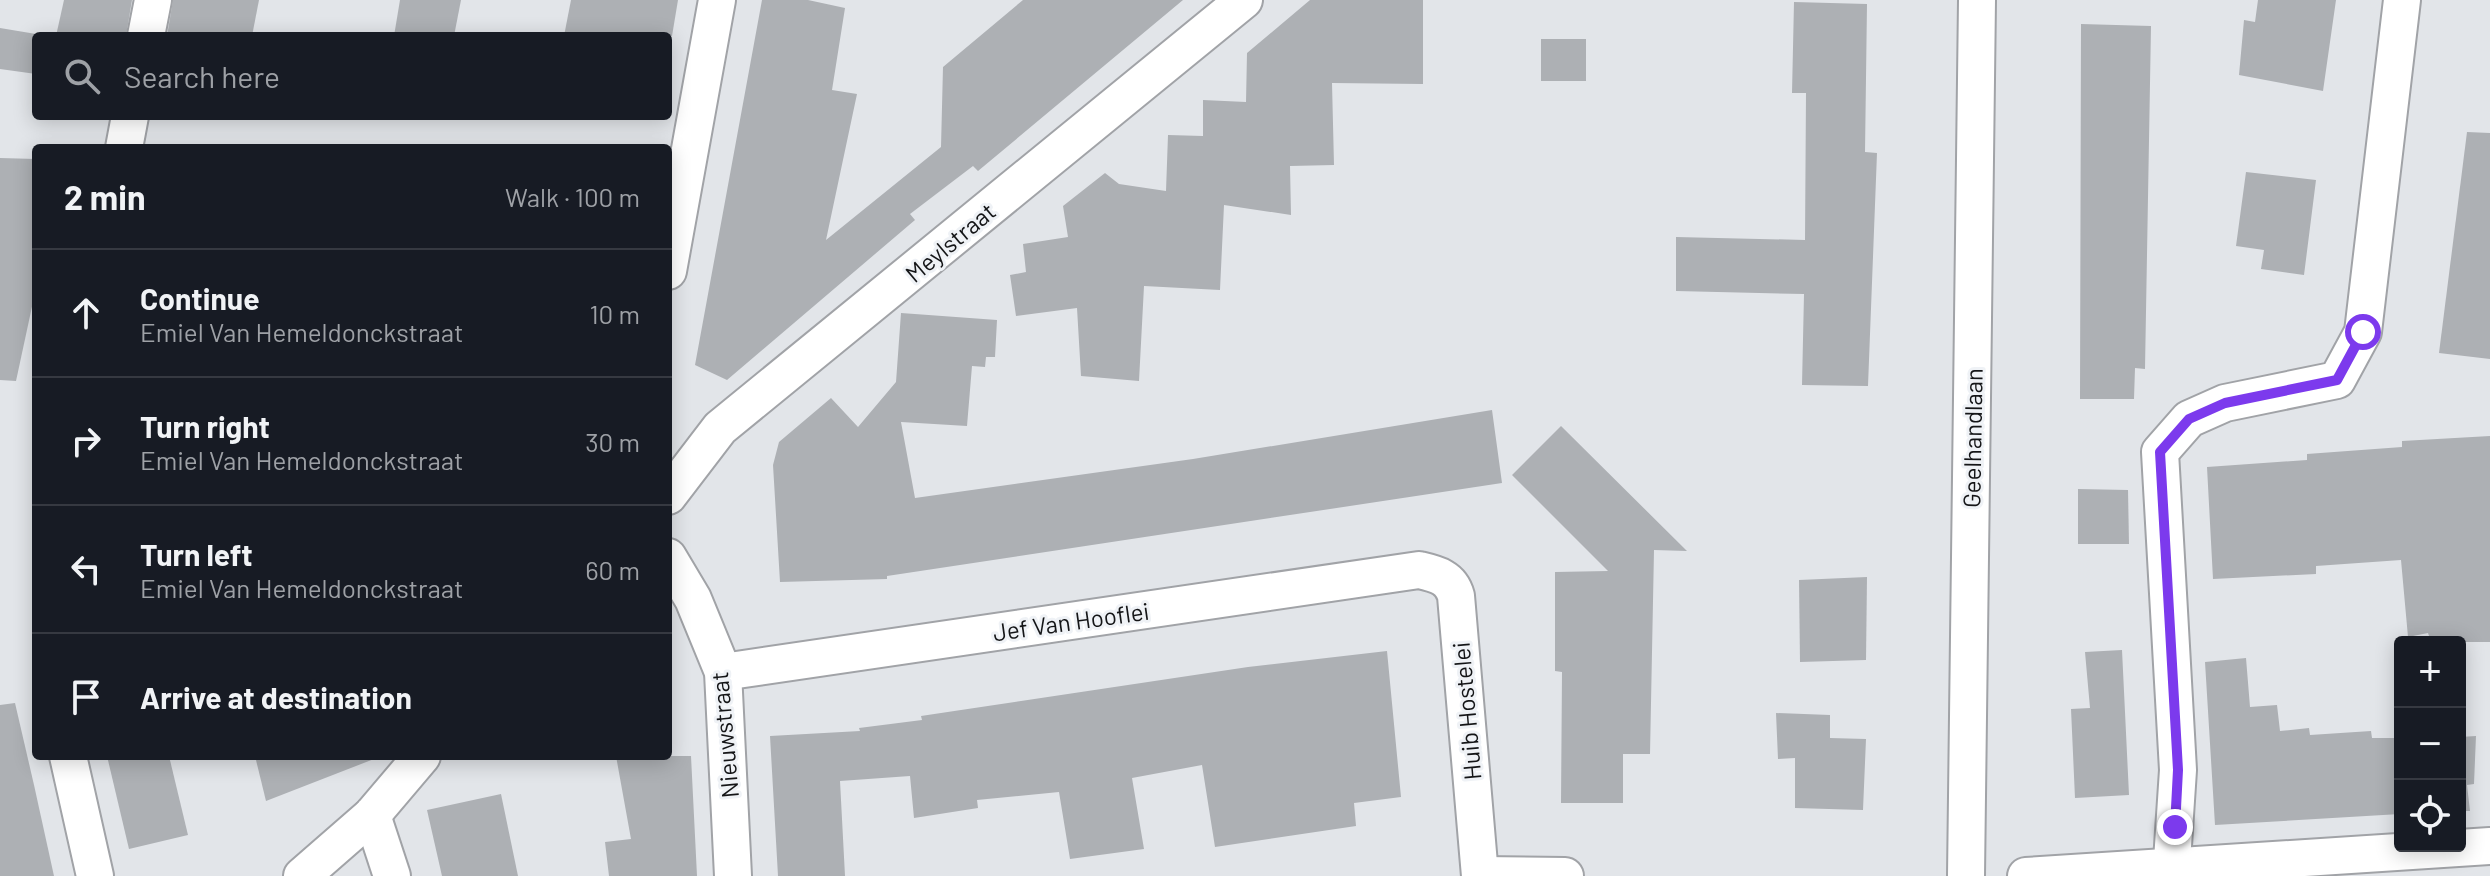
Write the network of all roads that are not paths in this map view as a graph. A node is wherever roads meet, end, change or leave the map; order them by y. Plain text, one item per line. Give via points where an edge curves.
1 (153, 0) edge
2 (717, 0) edge
3 (1244, 0) edge
4 (1977, 0) edge
5 (2402, 0) edge
6 (147, 32) edge
7 (129, 120) edge
8 (125, 144) edge
9 (672, 249) edge
10 (672, 491) edge
11 (672, 564) edge
12 (1419, 570) joint
13 (723, 672) junction
14 (69, 760) edge
15 (419, 760) edge
16 (372, 815) junction
17 (2490, 846) edge
18 (2171, 870) edge
19 (95, 876) edge
20 (302, 876) edge
21 (392, 876) edge
22 (733, 876) edge
23 (1480, 876) edge
24 (1565, 876) edge
25 (1966, 876) edge
26 (2026, 876) edge

1 - 6 street
2 - 9 street
3 - 10 street, Meylstraat via 720,428
4 - 25 street, Geelhandlaan
5 - 18 street via 2363,332 2357,344 2337,380 2225,403 2189,419 2160,452 2178,770
7 - 8 street
11 - 13 street, Nieuwstraat
12 - 13 street, Jef Van Hooflei
12 - 23 street, Huib Hostelei via 1440,575 1454,586 1456,596
13 - 22 street, Nieuwstraat
14 - 19 street
15 - 16 street
16 - 20 street
16 - 21 street
17 - 18 street
18 - 26 street
23 - 24 street, Huib Hostelei

